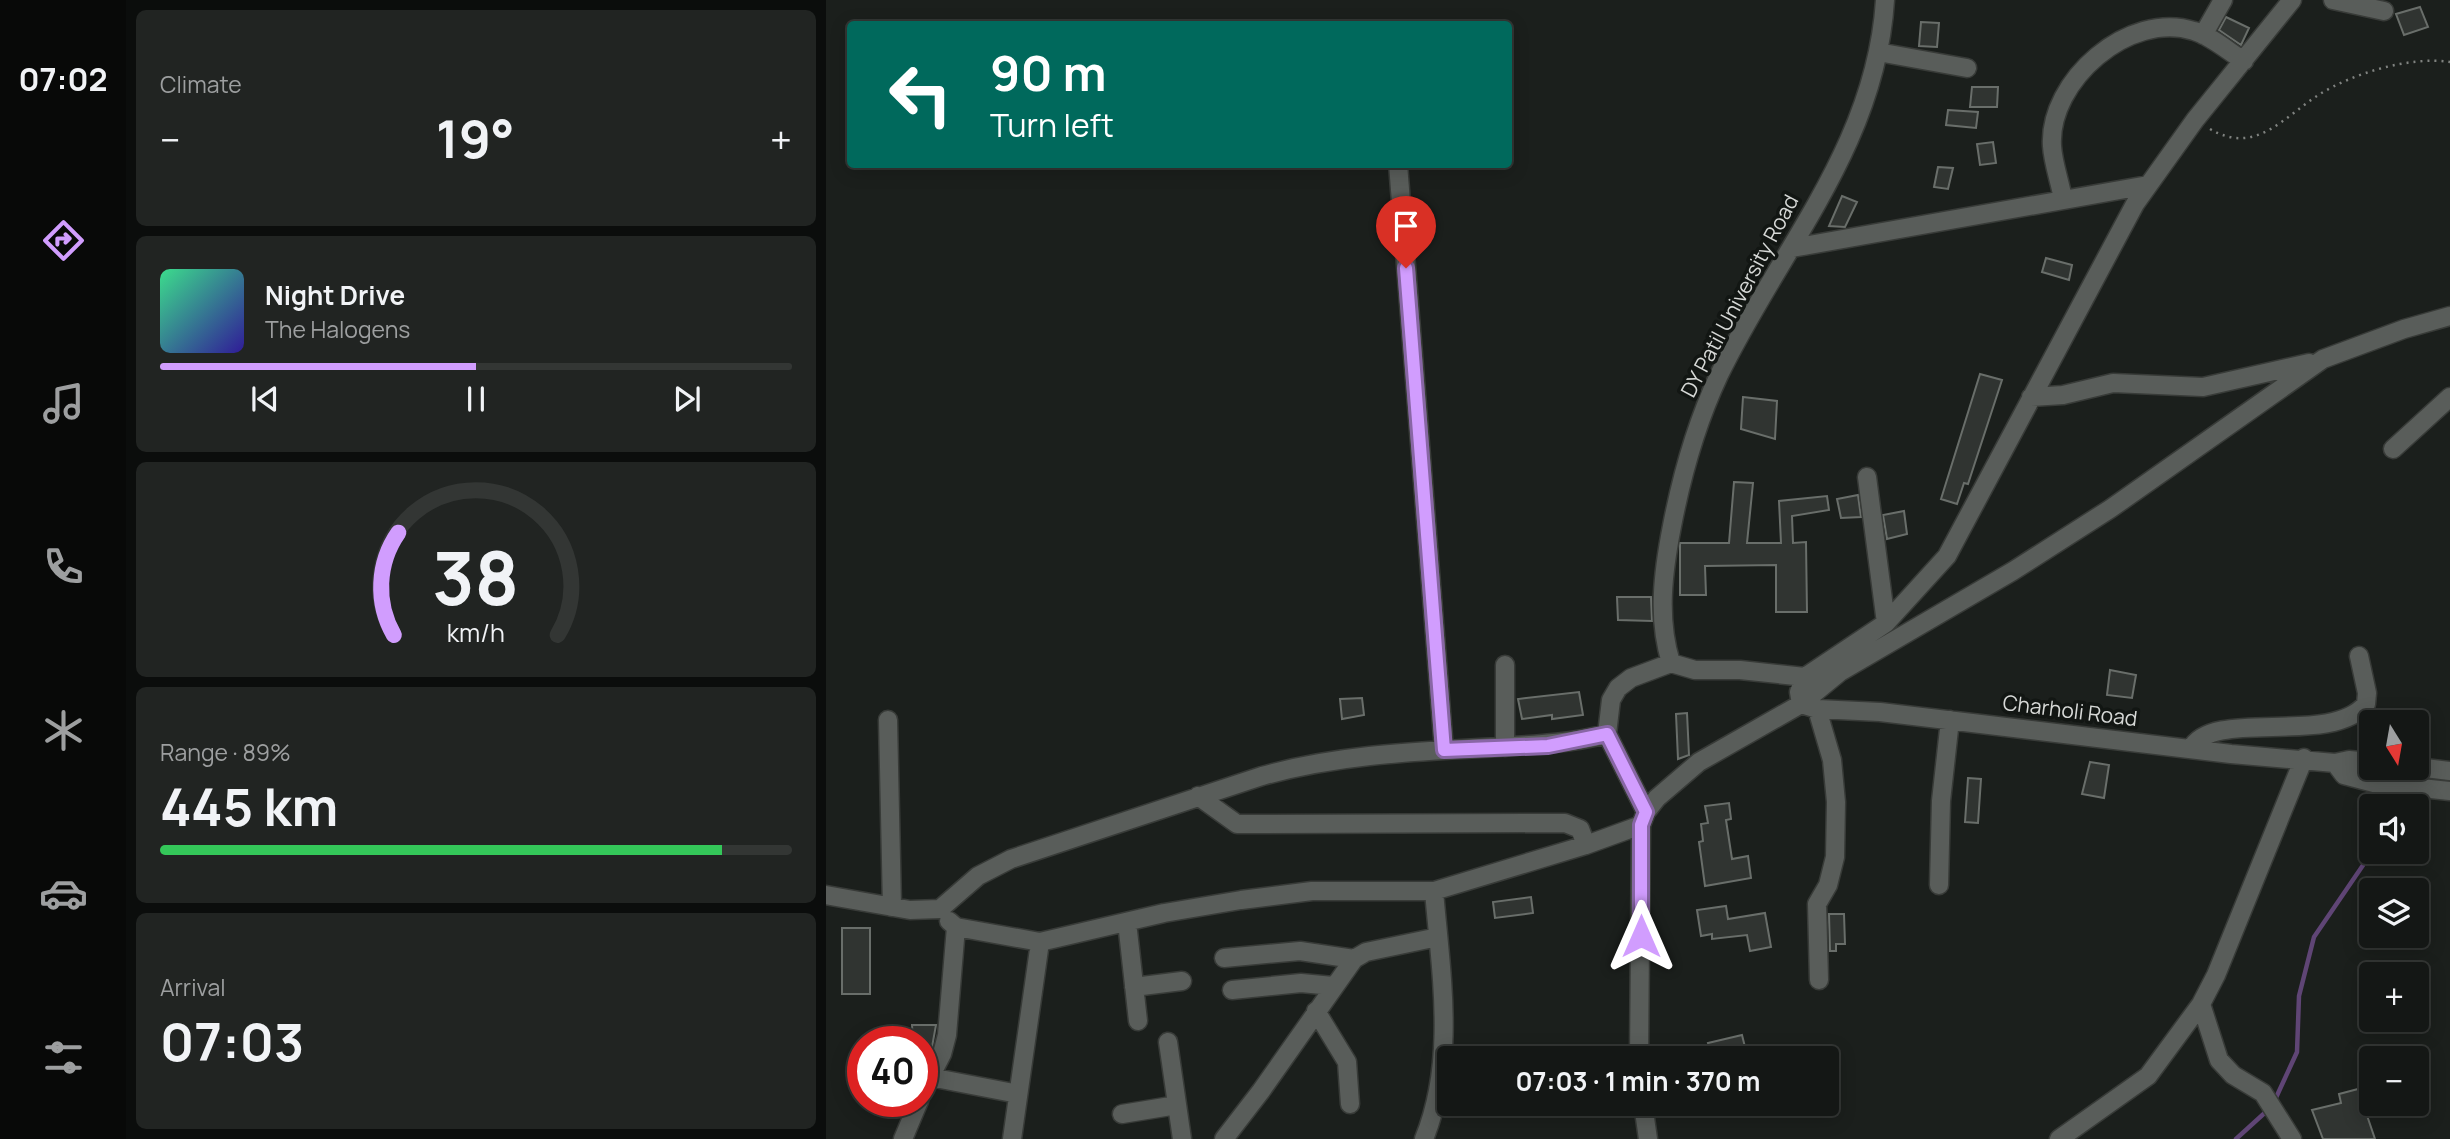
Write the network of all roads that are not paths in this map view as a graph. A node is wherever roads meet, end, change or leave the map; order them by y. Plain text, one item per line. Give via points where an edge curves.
1 (1885, 0) edge
2 (2222, 0) edge
3 (2292, 0) edge
4 (2333, 0) edge
5 (2384, 11) dead end
6 (2203, 35) junction
7 (1878, 52) junction
8 (2244, 61) junction
9 (1967, 68) dead end
10 (1398, 168) edge
11 (2148, 185) junction
12 (2063, 199) junction
13 (1792, 248) junction
14 (2450, 316) edge
15 (2323, 359) junction
16 (2031, 397) junction
17 (2450, 397) edge
18 (2393, 449) dead end
19 (1867, 477) dead end
20 (1885, 623) junction
21 (2359, 656) dead end
22 (1671, 663) junction
23 (1505, 665) dead end
24 (1805, 677) junction
25 (1809, 707) junction
26 (888, 720) dead end
27 (1950, 720) junction
28 (1607, 734) junction
29 (1505, 747) junction
30 (2191, 749) junction
31 (1444, 750) junction
32 (2304, 758) junction
33 (2359, 761) edge
34 (2335, 763) junction
35 (2429, 768) edge
36 (2450, 771) edge
37 (2450, 791) edge
38 (1198, 796) junction
39 (1643, 819) junction
40 (1586, 845) junction
41 (1938, 885) dead end
42 (1434, 891) junction
43 (826, 895) edge
44 (892, 907) junction
45 (940, 909) junction
46 (1127, 922) junction
47 (956, 927) junction
48 (1438, 937) junction
49 (1040, 943) junction
50 (1224, 958) dead end
51 (1354, 959) junction
52 (1819, 980) dead end
53 (1182, 981) dead end
54 (1134, 986) junction
55 (1333, 986) junction
56 (1232, 990) dead end
57 (2201, 1004) junction
58 (1316, 1011) junction
59 (1138, 1021) dead end
60 (1168, 1042) dead end
61 (1639, 1046) edge
62 (938, 1056) edge
63 (938, 1086) edge
64 (1018, 1094) junction
65 (1350, 1104) dead end
66 (1177, 1105) junction
67 (1122, 1114) dead end
68 (1645, 1116) edge
69 (912, 1117) edge
70 (903, 1139) edge
71 (1012, 1139) edge
72 (1182, 1139) edge
73 (1224, 1139) edge
74 (1424, 1139) edge
75 (1648, 1139) edge
76 (2059, 1139) edge
77 (2292, 1139) edge

1 - 7 street, DY Patil University Road
2 - 6 street
3 - 8 street
4 - 5 street
6 - 8 street
6 - 12 street via 2152,28 2132,34 2091,60 2060,103 2051,145
7 - 9 street
7 - 13 street, DY Patil University Road via 1856,129
8 - 11 street
10 - 31 street
11 - 12 street
11 - 16 street
12 - 13 street
13 - 22 street, DY Patil University Road via 1720,373 1695,430 1667,552 1663,638
14 - 15 street
15 - 16 street via 2203,387 2113,383
15 - 25 street via 2110,509 1840,672
16 - 20 street via 1947,556
17 - 18 street
19 - 20 street
20 - 24 street
21 - 30 street via 2366,704 2352,716 2314,725 2209,734 2195,741
22 - 24 street via 1695,670
22 - 28 street via 1618,688 1611,700
23 - 29 street
24 - 25 street via 1799,692
25 - 27 street, Charholi Road
25 - 39 street via 1699,762
25 - 52 street via 1832,760 1836,802 1835,857 1817,904
26 - 44 street
27 - 30 street, Charholi Road
27 - 41 street
28 - 29 street via 1548,746
28 - 39 street
29 - 31 street
30 - 32 street, Charholi Road
31 - 38 street via 1322,761
32 - 34 street, Charholi Road
32 - 57 street
33 - 34 street, Charholi Road
34 - 37 street, Charholi Road via 2344,775 2374,783
35 - 36 street
38 - 40 street via 1237,824 1565,823 1580,829
38 - 45 street via 1011,859 978,876
39 - 40 street
39 - 61 street
40 - 42 street
42 - 46 street via 1312,891 1205,905
42 - 48 street
43 - 44 street
44 - 45 street
45 - 47 street
46 - 49 street
46 - 54 street
47 - 49 street
47 - 62 street via 947,1035
48 - 51 street via 1366,952
48 - 74 street via 1443,1069
49 - 64 street
50 - 51 street via 1300,951
51 - 55 street
53 - 54 street
54 - 59 street
55 - 56 street
55 - 58 street
57 - 76 street via 2147,1076
57 - 77 street via 2219,1060 2233,1075 2263,1093
58 - 65 street via 1347,1062
58 - 73 street
60 - 66 street
63 - 64 street
64 - 71 street
66 - 67 street
66 - 72 street
68 - 75 street
69 - 70 street

